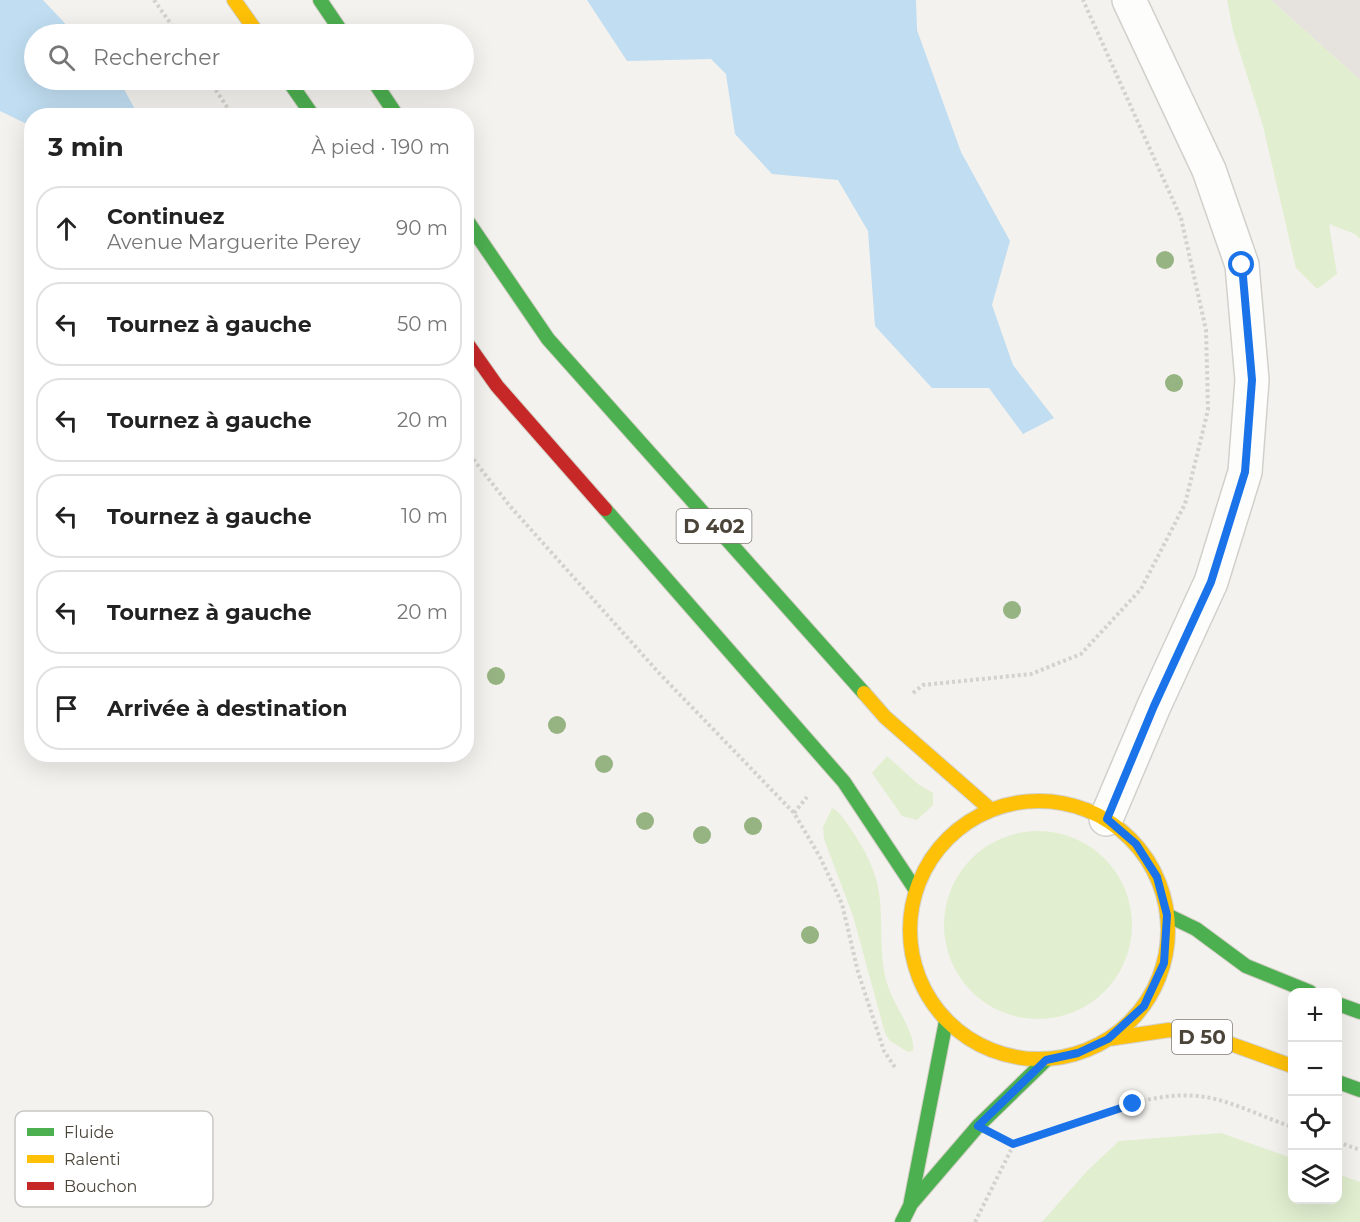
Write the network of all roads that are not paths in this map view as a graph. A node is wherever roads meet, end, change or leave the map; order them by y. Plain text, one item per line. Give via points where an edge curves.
1 (234, 0) edge
2 (320, 0) edge
3 (1130, 0) edge
4 (251, 24) edge
5 (336, 24) edge
6 (295, 90) edge
7 (380, 90) edge
8 (307, 108) edge
9 (392, 108) edge
10 (474, 231) edge
11 (474, 353) edge
12 (990, 809) junction
13 (1107, 819) junction
14 (915, 888) junction
15 (1167, 915) junction
16 (1298, 988) edge
17 (1342, 1005) edge
18 (1360, 1012) edge
19 (946, 1021) junction
20 (1108, 1039) junction
21 (1046, 1060) junction
22 (1288, 1064) edge
23 (1342, 1083) edge
24 (1360, 1090) edge
25 (910, 1206) junction
26 (902, 1222) edge

1 - 4 main road
2 - 5 main road
3 - 13 street via 1209,170 1242,265 1252,380 1245,472 1211,582
6 - 8 main road
7 - 9 main road
10 - 12 main road, D 402 via 548,339 885,717
11 - 14 main road via 497,386 844,782
12 - 13 main road via 1029,800 1069,803
12 - 14 main road via 944,840
13 - 15 main road via 1136,844 1157,877
14 - 19 main road via 909,936 920,982
15 - 16 main road via 1196,929 1246,966
15 - 20 main road via 1164,963 1144,1006
17 - 18 main road
19 - 21 main road via 992,1051
19 - 25 main road
20 - 21 main road via 1078,1053
20 - 22 main road, D 50 via 1169,1030 1228,1043
21 - 25 main road via 978,1126
23 - 24 main road
25 - 26 main road

